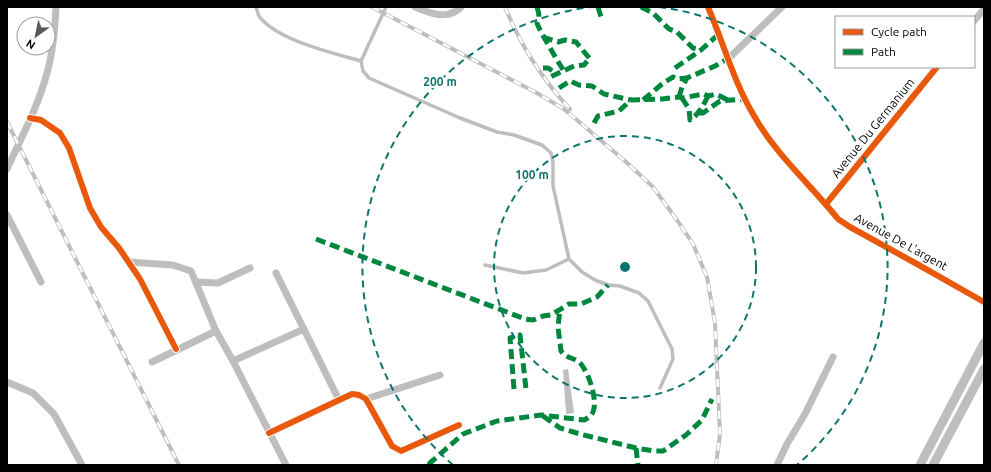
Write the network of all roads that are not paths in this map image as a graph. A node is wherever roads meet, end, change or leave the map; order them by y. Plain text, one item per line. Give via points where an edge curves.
1 (56, 7) edge
2 (256, 7) edge
3 (386, 7) edge
4 (415, 7) edge
5 (460, 7) edge
6 (708, 7) edge
7 (782, 7) edge
8 (984, 9) edge
9 (975, 21) edge
10 (729, 58) junction
11 (361, 61) junction
12 (936, 68) edge
13 (30, 118) junction
14 (7, 169) edge
15 (826, 204) junction
16 (7, 215) edge
17 (569, 259) junction
18 (128, 262) junction
19 (485, 265) dead end
20 (250, 268) dead end
21 (276, 273) dead end
22 (41, 282) dead end
23 (196, 282) junction
24 (984, 302) edge
25 (304, 329) junction
26 (216, 331) junction
27 (984, 343) edge
28 (176, 349) junction
29 (833, 357) dead end
30 (233, 361) junction
31 (152, 362) dead end
32 (984, 369) edge
33 (440, 375) dead end
34 (7, 382) edge
35 (660, 388) dead end
36 (366, 399) junction
37 (339, 400) junction
38 (459, 425) dead end
39 (269, 433) junction
40 (82, 465) edge
41 (286, 465) edge
42 (777, 465) edge
43 (920, 465) edge
44 (933, 465) edge

1 - 13 street via 55,34 47,74
2 - 11 lane via 258,15 269,26 294,40
3 - 11 lane
4 - 5 street via 432,14 447,15
6 - 10 street, Avenue De L'argent
7 - 10 street
8 - 9 street
10 - 15 street, Avenue De L'argent via 753,115 792,167
11 - 17 lane via 362,71 369,78 460,118 542,146 551,153 553,186
12 - 15 street, Avenue Du Germanium
13 - 14 street
13 - 18 street via 41,120 60,133 77,168 90,208
15 - 24 street, Avenue De L'argent via 838,219 850,227
16 - 22 street
17 - 19 lane via 546,270 523,273
17 - 35 lane via 595,280 638,292 648,301 672,349 674,359
18 - 23 street via 173,265 190,272
18 - 28 street via 140,279
20 - 23 street via 218,283
21 - 25 street
23 - 26 street
25 - 30 street
25 - 37 street
26 - 28 street
26 - 30 street
27 - 43 street
28 - 31 street
29 - 42 street
30 - 39 street
32 - 44 street
33 - 36 street
34 - 40 street via 33,393 54,414
36 - 37 street via 352,394
36 - 38 street via 392,446 401,451
37 - 39 street
39 - 41 street

